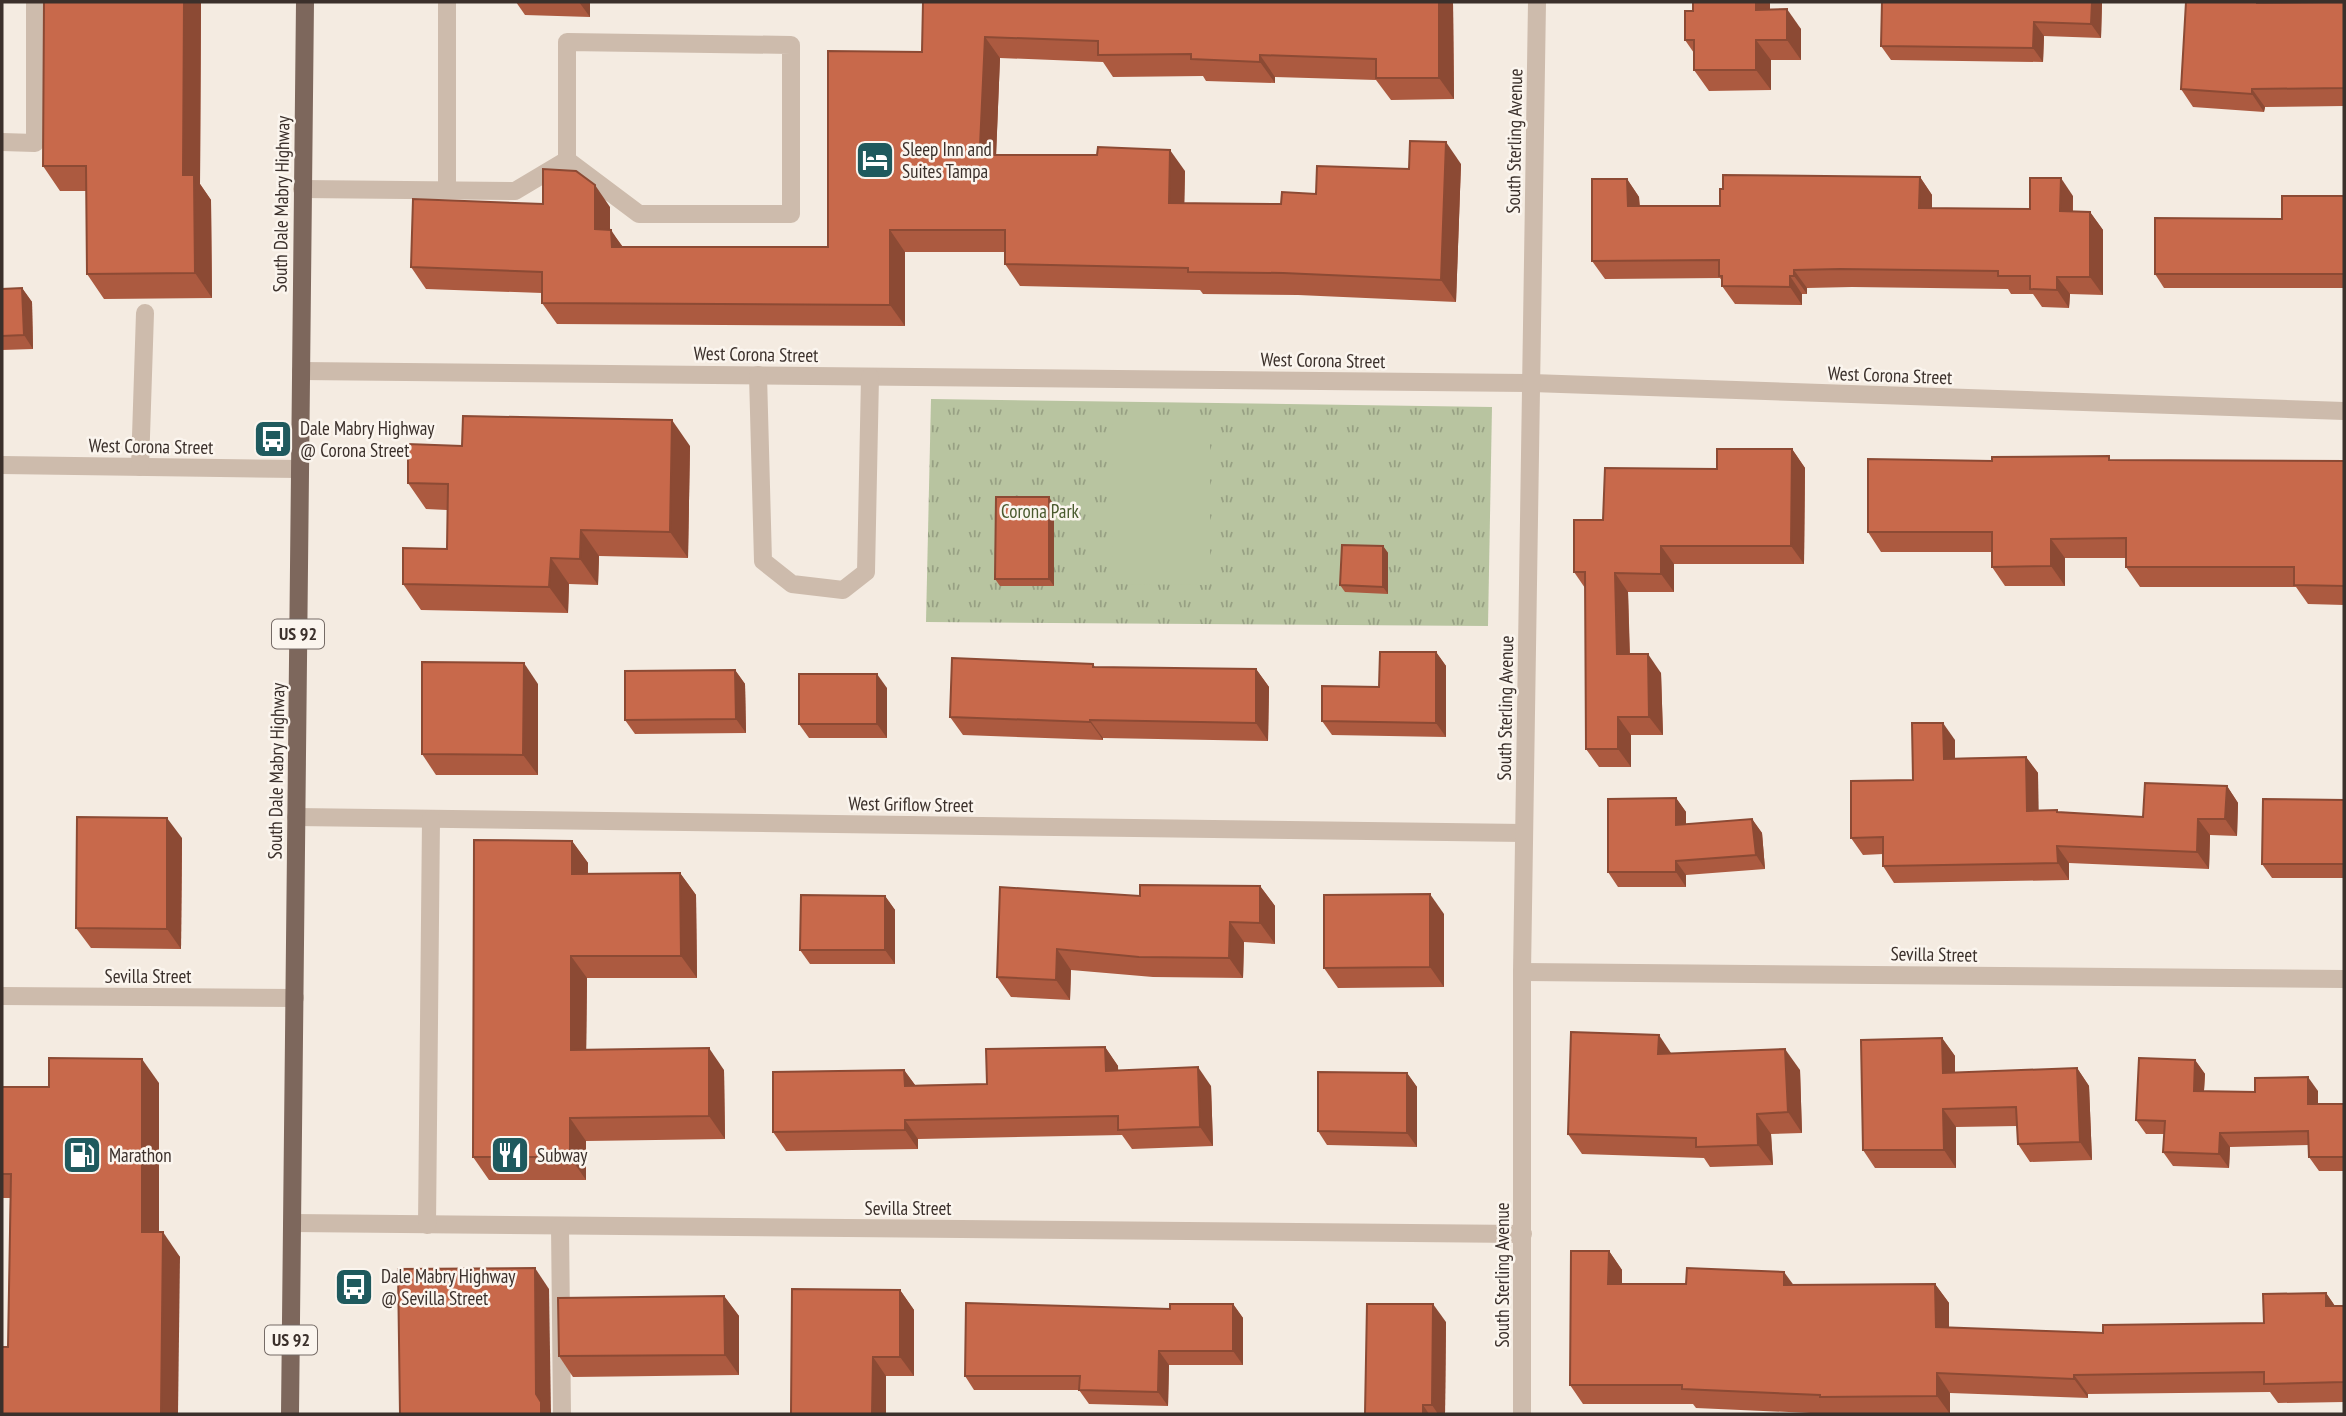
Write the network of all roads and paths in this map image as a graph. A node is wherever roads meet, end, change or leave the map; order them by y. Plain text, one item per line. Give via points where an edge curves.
1 (35, 2) edge
2 (305, 2) edge
3 (447, 2) edge
4 (1537, 2) edge
5 (2, 142) edge
6 (566, 160) junction
7 (302, 189) junction
8 (447, 190) junction
9 (145, 313) dead end
10 (300, 371) junction
11 (758, 375) junction
12 (870, 377) junction
13 (1532, 383) junction
14 (2344, 411) edge
15 (2, 465) edge
16 (140, 467) junction
17 (299, 469) junction
18 (296, 817) junction
19 (431, 819) junction
20 (1524, 833) junction
21 (1522, 972) junction
22 (2344, 979) edge
23 (2, 996) edge
24 (295, 998) junction
25 (292, 1223) junction
26 (427, 1225) junction
27 (560, 1226) junction
28 (1523, 1234) junction
29 (290, 1414) edge
30 (562, 1414) edge
31 (1522, 1414) edge

1 - 5 street via 34,142
2 - 7 main road, South Dale Mabry Highway / US 92
3 - 8 street
4 - 13 street, South Sterling Avenue
6 - 6 street via 566,42 791,45 791,214 639,214
6 - 8 street via 515,191
7 - 8 street
7 - 10 main road, South Dale Mabry Highway / US 92
9 - 16 street
10 - 11 street, West Corona Street
10 - 17 main road, South Dale Mabry Highway / US 92
11 - 12 street, West Corona Street
11 - 12 street via 763,561 792,584 843,590 866,572
12 - 13 street, West Corona Street
13 - 14 street, West Corona Street
13 - 20 street, South Sterling Avenue
15 - 16 street, West Corona Street
16 - 17 street, West Corona Street
17 - 18 main road, South Dale Mabry Highway / US 92
18 - 19 street, West Griflow Street
18 - 24 main road, South Dale Mabry Highway / US 92
19 - 20 street, West Griflow Street
19 - 26 street
20 - 21 street, South Sterling Avenue
21 - 22 street, Sevilla Street
21 - 28 street, South Sterling Avenue
23 - 24 street, Sevilla Street
24 - 25 main road, South Dale Mabry Highway / US 92
25 - 26 street, Sevilla Street
25 - 29 main road, South Dale Mabry Highway / US 92
26 - 27 street, Sevilla Street
27 - 28 street, Sevilla Street
27 - 30 street
28 - 31 street, South Sterling Avenue

